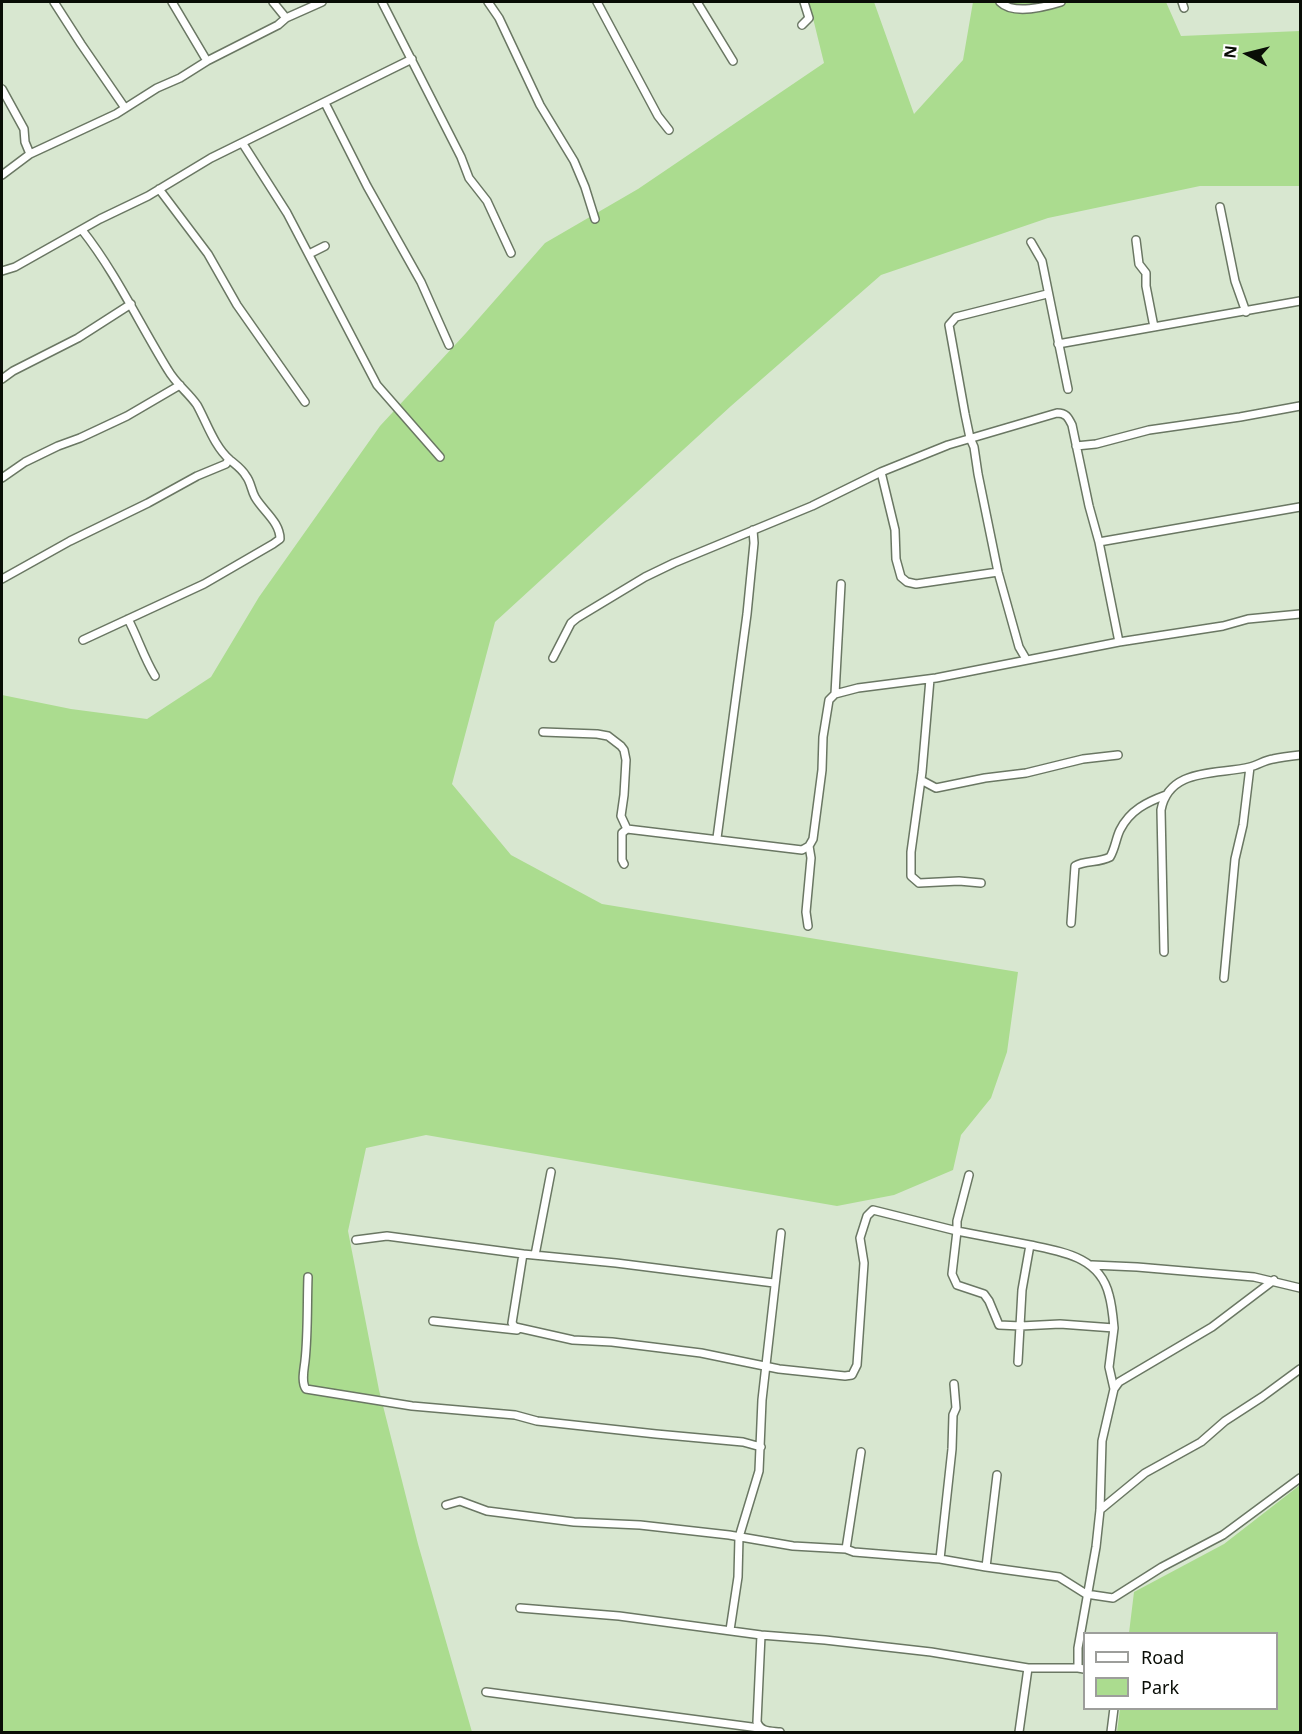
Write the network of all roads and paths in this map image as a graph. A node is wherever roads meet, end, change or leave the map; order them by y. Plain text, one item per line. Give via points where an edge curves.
1 (54, 2) edge
2 (172, 2) edge
3 (273, 2) edge
4 (322, 2) edge
5 (382, 2) edge
6 (488, 2) edge
7 (597, 2) edge
8 (697, 2) edge
9 (804, 2) edge
10 (1000, 2) edge
11 (1060, 2) edge
12 (286, 18) junction
13 (802, 25) dead end
14 (412, 59) junction
15 (207, 61) junction
16 (733, 61) dead end
17 (2, 89) edge
18 (325, 103) junction
19 (125, 108) junction
20 (669, 130) dead end
21 (243, 144) junction
22 (30, 154) junction
23 (2, 175) edge
24 (159, 189) junction
25 (1220, 207) dead end
26 (595, 219) dead end
27 (82, 230) junction
28 (1136, 240) dead end
29 (1031, 242) dead end
30 (325, 246) dead end
31 (511, 253) dead end
32 (309, 254) junction
33 (2, 271) edge
34 (1047, 294) junction
35 (1300, 301) edge
36 (131, 304) junction
37 (1246, 312) junction
38 (1154, 327) junction
39 (1058, 344) junction
40 (449, 345) dead end
41 (2, 379) edge
42 (180, 385) junction
43 (1068, 389) dead end
44 (305, 402) dead end
45 (1300, 406) edge
46 (970, 438) junction
47 (1076, 446) junction
48 (440, 457) dead end
49 (229, 459) junction
50 (881, 472) junction
51 (2, 478) edge
52 (1300, 507) edge
53 (753, 530) junction
54 (1099, 542) junction
55 (998, 572) junction
56 (2, 579) edge
57 (841, 584) dead end
58 (1300, 614) edge
59 (128, 619) junction
60 (83, 640) dead end
61 (1119, 642) junction
62 (553, 658) dead end
63 (1026, 659) junction
64 (155, 676) dead end
65 (930, 679) junction
66 (835, 694) junction
67 (543, 732) dead end
68 (1118, 755) dead end
69 (1300, 755) edge
70 (1250, 766) junction
71 (921, 780) junction
72 (1166, 795) junction
73 (627, 829) junction
74 (717, 838) junction
75 (809, 846) junction
76 (624, 864) dead end
77 (981, 883) dead end
78 (1071, 923) dead end
79 (808, 926) dead end
80 (1164, 952) dead end
81 (1224, 978) dead end
82 (551, 1172) dead end
83 (969, 1174) dead end
84 (957, 1231) junction
85 (781, 1233) dead end
86 (356, 1240) dead end
87 (1030, 1245) junction
88 (523, 1254) junction
89 (535, 1255) junction
90 (1092, 1265) junction
91 (308, 1277) dead end
92 (1274, 1280) junction
93 (774, 1283) junction
94 (1300, 1288) edge
95 (433, 1321) dead end
96 (1021, 1326) junction
97 (1114, 1328) junction
98 (526, 1331) junction
99 (1018, 1362) dead end
100 (765, 1365) junction
101 (1300, 1369) edge
102 (954, 1384) dead end
103 (1114, 1389) junction
104 (761, 1447) junction
105 (861, 1452) dead end
106 (997, 1475) dead end
107 (1300, 1478) edge
108 (446, 1505) dead end
109 (1100, 1509) junction
110 (739, 1537) junction
111 (846, 1549) junction
112 (940, 1558) junction
113 (986, 1567) junction
114 (1086, 1594) junction
115 (520, 1608) dead end
116 (730, 1630) junction
117 (761, 1635) junction
118 (1028, 1668) junction
119 (1081, 1669) edge
120 (486, 1692) dead end
121 (1114, 1710) edge
122 (759, 1728) junction
123 (780, 1732) edge
124 (1019, 1732) edge
125 (1111, 1732) edge

1 - 19 street
2 - 15 street
3 - 12 street
4 - 12 street
5 - 14 street
6 - 26 street via 540,105 574,161
7 - 20 street
8 - 16 street
9 - 13 street via 809,18
10 - 11 street via 1004,6 1032,9
12 - 15 street
14 - 18 street
14 - 31 street via 469,178 487,201
15 - 19 street
17 - 22 street via 24,129
18 - 21 street
18 - 40 street via 421,282
19 - 22 street
21 - 24 street
21 - 32 street
22 - 23 street
24 - 27 street
24 - 44 street via 208,254 237,305
25 - 37 street via 1235,281
27 - 33 street
27 - 36 street
28 - 38 street via 1137,256 1146,273
29 - 34 street via 1042,261
30 - 32 street
32 - 48 street via 377,385
34 - 39 street
34 - 46 street via 952,320 950,330
35 - 37 street
36 - 41 street
36 - 42 street via 168,371
37 - 38 street
38 - 39 street
39 - 43 street
42 - 49 street
42 - 51 street via 127,416 25,462
45 - 47 street
46 - 47 street via 1063,413 1072,425
46 - 50 street
46 - 55 street
47 - 54 street
49 - 56 street via 226,464
49 - 59 street via 247,476 254,495 279,529 280,539 204,584
50 - 53 street
50 - 55 street via 901,577 916,584
52 - 54 street
53 - 62 street via 674,563 577,618
53 - 74 street via 747,614
54 - 61 street
55 - 63 street
57 - 66 street
58 - 61 street
59 - 60 street
59 - 64 street
61 - 63 street
63 - 65 street
65 - 66 street
65 - 71 street
66 - 75 street via 829,700 813,840
67 - 73 street via 597,734 608,736 621,746 626,760 621,816
68 - 71 street via 936,788
69 - 70 street
70 - 72 street via 1199,774 1174,785
70 - 81 street via 1235,859
71 - 77 street via 911,876 919,883
72 - 78 street via 1132,813 1120,830 1110,857 1075,866
72 - 80 street via 1161,810
73 - 74 street
73 - 76 street via 622,833
74 - 75 street via 802,850
75 - 79 street
82 - 89 street
83 - 84 street
84 - 87 street
84 - 96 street via 952,1274 957,1285 984,1294 999,1325
84 - 100 street via 873,1210 860,1238 864,1263 858,1355 852,1375
85 - 93 street
86 - 88 street via 387,1236
87 - 90 street via 1065,1253
87 - 96 street
88 - 89 street
88 - 98 street via 512,1323
89 - 93 street
90 - 92 street
90 - 97 street via 1101,1274 1109,1294
91 - 104 street via 303,1382 306,1389 412,1406 515,1415 537,1421
92 - 94 street
92 - 103 street via 1212,1327 1119,1382
93 - 100 street
95 - 98 street
96 - 97 street
96 - 99 street
97 - 103 street via 1109,1367
98 - 100 street
100 - 104 street
101 - 109 street via 1201,1442 1145,1473
102 - 112 street via 956,1408
103 - 109 street via 1101,1449
104 - 110 street via 759,1471
105 - 111 street
106 - 113 street
107 - 114 street via 1223,1535 1156,1570 1118,1596
108 - 110 street via 460,1501 487,1511
109 - 114 street
110 - 111 street
110 - 116 street
111 - 112 street
112 - 113 street
113 - 114 street via 1059,1577
114 - 119 street via 1078,1648
115 - 116 street
116 - 117 street
117 - 118 street via 965,1656
117 - 122 street via 756,1707
118 - 119 street
118 - 124 street
120 - 122 street
121 - 125 street
122 - 123 street

